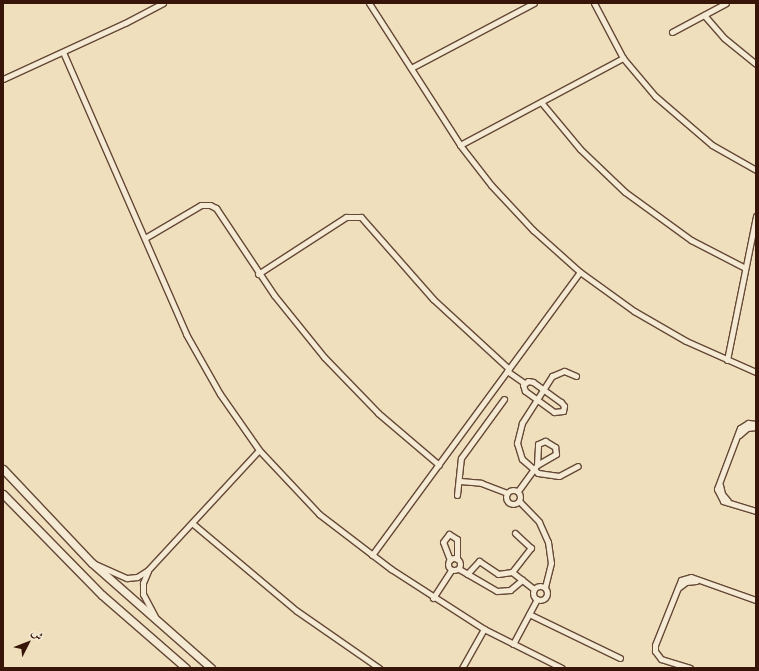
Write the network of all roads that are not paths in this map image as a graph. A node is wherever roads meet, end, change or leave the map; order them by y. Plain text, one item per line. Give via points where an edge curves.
1 (163, 3) edge
2 (369, 3) edge
3 (534, 3) edge
4 (594, 3) edge
5 (726, 3) edge
6 (526, 5) edge
7 (704, 15) junction
8 (672, 32) dead end
9 (63, 52) junction
10 (623, 58) junction
11 (756, 64) edge
12 (411, 68) junction
13 (3, 79) edge
14 (541, 102) junction
15 (460, 145) junction
16 (756, 170) edge
17 (756, 216) edge
18 (145, 238) junction
19 (746, 268) junction
20 (580, 272) junction
21 (258, 274) junction
22 (727, 360) junction
23 (508, 370) junction
24 (756, 372) edge
25 (576, 376) dead end
26 (524, 383) junction
27 (544, 389) junction
28 (504, 399) dead end
29 (537, 400) junction
30 (756, 426) edge
31 (259, 450) junction
32 (439, 465) junction
33 (537, 465) junction
34 (578, 466) dead end
35 (3, 469) edge
36 (533, 470) junction
37 (460, 482) junction
38 (518, 491) junction
39 (508, 492) junction
40 (3, 494) edge
41 (457, 495) dead end
42 (519, 501) junction
43 (756, 511) edge
44 (192, 523) junction
45 (515, 533) dead end
46 (372, 555) junction
47 (458, 559) junction
48 (450, 560) junction
49 (92, 563) junction
50 (459, 569) junction
51 (148, 570) junction
52 (451, 570) junction
53 (512, 572) junction
54 (467, 574) junction
55 (522, 580) junction
56 (545, 587) junction
57 (534, 589) junction
58 (434, 598) junction
59 (537, 599) junction
60 (756, 600) edge
61 (529, 614) junction
62 (156, 621) junction
63 (484, 629) junction
64 (513, 644) junction
65 (620, 658) dead end
66 (186, 668) edge
67 (211, 668) edge
68 (379, 668) edge
69 (462, 668) edge
70 (562, 668) edge
71 (690, 668) edge

1 - 9 street
2 - 12 street
3 - 6 street
4 - 10 street
5 - 7 street
6 - 12 street
7 - 8 street
7 - 11 street via 724,38
9 - 13 street
9 - 18 street
10 - 14 street
10 - 16 street via 655,96 688,126 725,154
12 - 15 street
14 - 15 street
14 - 19 street via 580,149 625,192 680,232
15 - 20 street via 518,216
17 - 19 street
18 - 21 street via 201,205 210,205 218,211
18 - 31 street via 193,348 220,394
19 - 22 street
20 - 22 street via 640,315
20 - 23 street
21 - 23 street via 346,217 361,217 433,299
21 - 32 street via 341,376 398,431
22 - 24 street
23 - 26 street
23 - 32 street
25 - 27 street via 567,372 558,373
26 - 27 street via 532,381
26 - 29 street via 525,391
27 - 29 street
27 - 29 street via 563,403 564,410 556,413
28 - 37 street via 463,454 459,465
29 - 36 street via 520,427 517,438 520,454
30 - 43 street via 743,430 736,439 721,478 722,494 733,504
31 - 44 street
31 - 46 street via 319,514
32 - 46 street
33 - 33 street via 556,454 555,447 546,441 538,444
33 - 36 street
34 - 36 street via 569,472 554,476
35 - 49 street
36 - 38 street
37 - 39 street via 488,484
37 - 41 street
38 - 39 street
38 - 42 street
39 - 42 street via 506,497 509,502 514,504
40 - 66 street via 97,590
42 - 56 street via 539,522 548,542 551,563
44 - 51 street
44 - 68 street via 292,607
45 - 53 street via 531,548
46 - 58 street
47 - 48 street
47 - 48 street via 457,539 449,534 443,542
47 - 50 street
48 - 52 street via 448,564
49 - 51 street via 128,578
49 - 62 street
50 - 52 street
50 - 54 street
51 - 62 street via 143,583 143,594
52 - 58 street
53 - 54 street via 498,574 479,561
53 - 55 street
54 - 55 street via 497,591 510,590
55 - 57 street
56 - 57 street
56 - 59 street via 545,597
57 - 59 street via 534,596
58 - 63 street
59 - 61 street
60 - 71 street via 690,577 679,583 654,648 660,658
61 - 64 street
61 - 65 street
62 - 67 street
63 - 64 street
63 - 69 street
64 - 70 street

